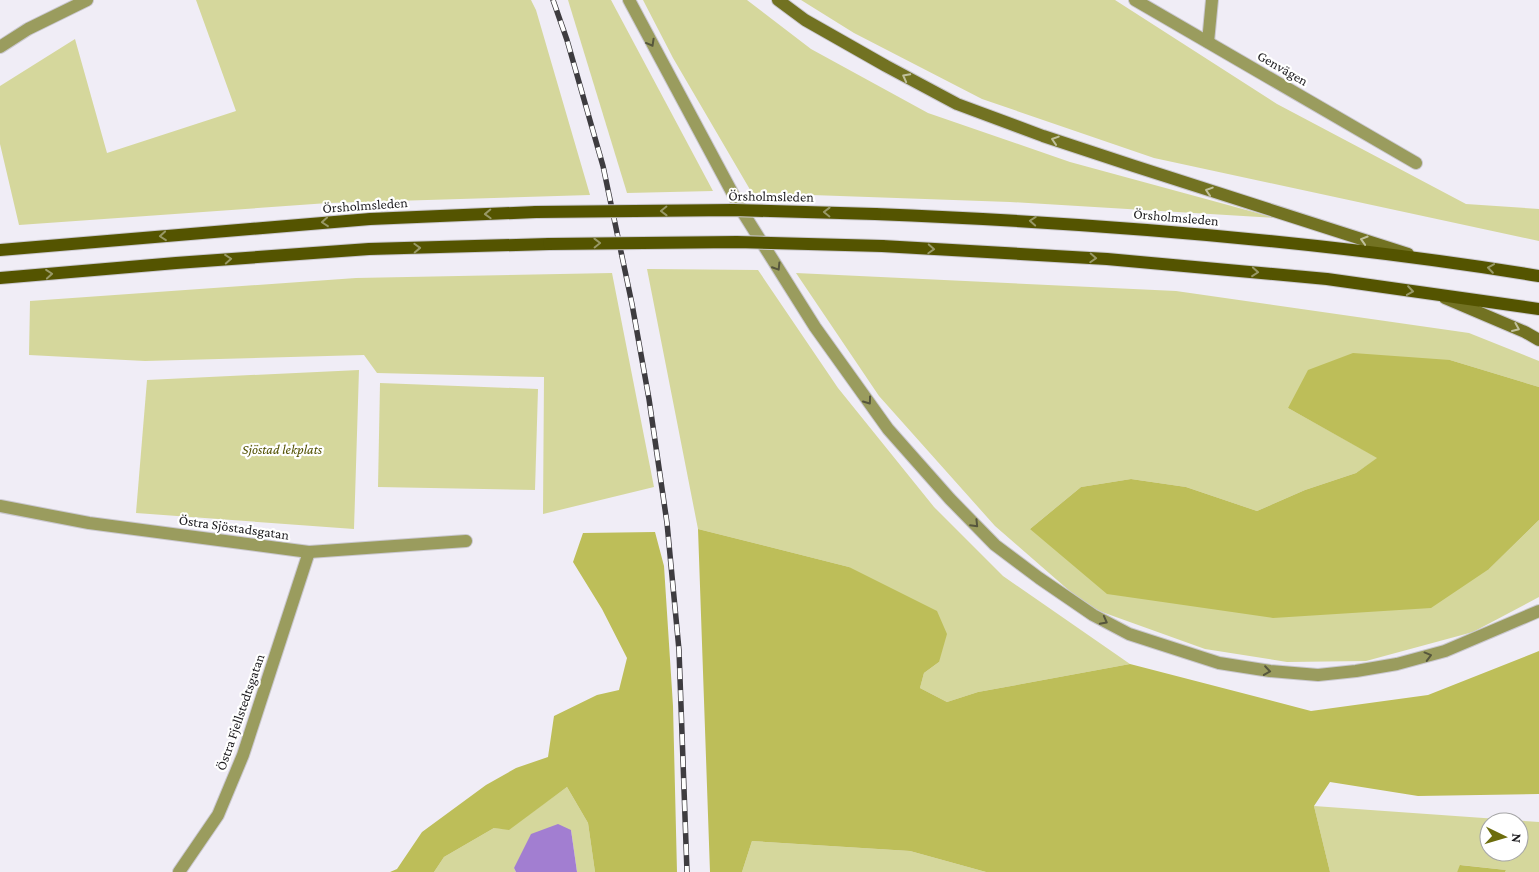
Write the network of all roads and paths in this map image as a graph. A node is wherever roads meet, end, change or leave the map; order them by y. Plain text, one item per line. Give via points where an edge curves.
1 (87, 0) edge
2 (629, 0) edge
3 (778, 0) edge
4 (1135, 0) edge
5 (1212, 0) edge
6 (1208, 42) junction
7 (0, 47) edge
8 (1416, 163) dead end
9 (0, 250) edge
10 (1427, 260) junction
11 (1539, 276) edge
12 (0, 278) edge
13 (1438, 295) junction
14 (1539, 309) edge
15 (1539, 340) edge
16 (0, 506) edge
17 (466, 540) dead end
18 (309, 552) junction
19 (1539, 611) edge
20 (178, 872) edge

1 - 7 street via 28,29
2 -> 19 street via 742,211 815,327 888,430 995,545 1093,615 1129,634 1219,663 1270,672 1318,675 1397,664 1445,651
10 -> 3 main road via 1071,145 957,104 805,20
4 - 6 street, Genvägen
5 - 6 street
6 - 8 street, Genvägen
10 -> 9 main road, Örsholmsleden, bridge via 1187,232 992,219 733,210 370,218
11 -> 10 main road, Örsholmsleden
12 -> 13 main road, bridge via 369,249 737,242 882,246 1108,259 1327,279
13 - 14 main road
13 -> 15 main road
16 - 18 street, Östra Sjöstadsgatan via 89,522
17 - 18 street, Östra Sjöstadsgatan
18 - 20 street, Östra Fjellstedtsgatan via 243,755 218,815

